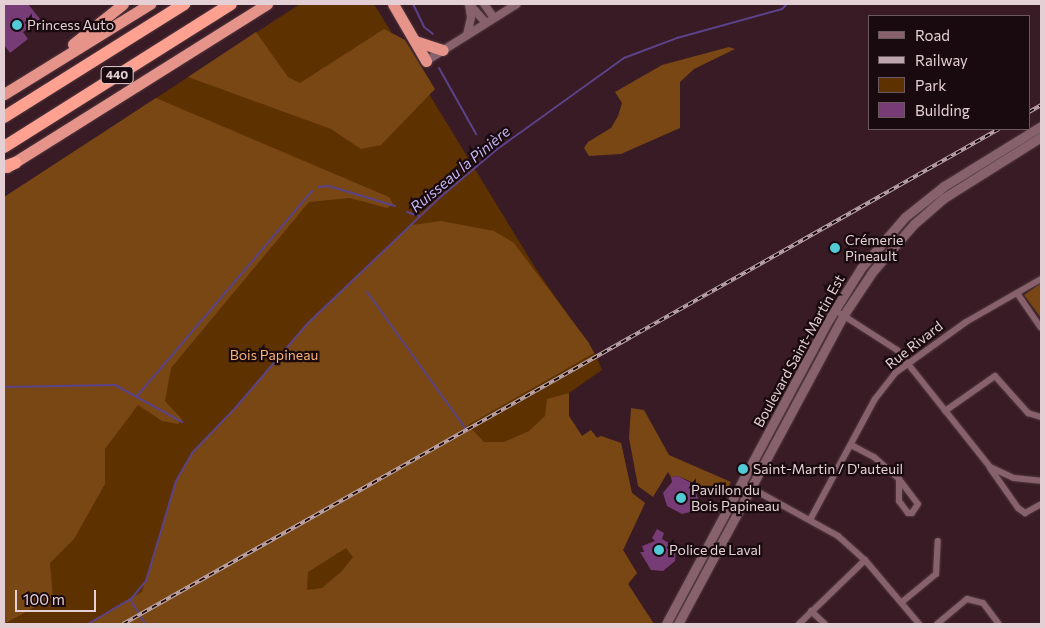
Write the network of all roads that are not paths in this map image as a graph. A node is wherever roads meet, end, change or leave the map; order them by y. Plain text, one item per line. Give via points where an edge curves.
1 (123, 4) edge
2 (150, 4) edge
3 (184, 4) edge
4 (231, 4) edge
5 (267, 4) edge
6 (393, 4) edge
7 (469, 4) edge
8 (484, 4) edge
9 (517, 4) edge
10 (494, 18) junction
11 (486, 23) junction
12 (467, 35) junction
13 (414, 40) junction
14 (443, 50) junction
15 (426, 61) joint
16 (42, 70) junction
17 (4, 94) edge
18 (4, 117) edge
19 (1041, 126) edge
20 (1041, 137) edge
21 (4, 147) edge
22 (7, 166) edge
23 (1041, 279) edge
24 (1017, 293) junction
25 (834, 309) junction
26 (843, 316) junction
27 (1041, 328) edge
28 (908, 362) junction
29 (945, 411) junction
30 (1041, 417) edge
31 (851, 445) junction
32 (990, 467) junction
33 (899, 479) junction
34 (1041, 481) edge
35 (742, 483) junction
36 (752, 488) junction
37 (1041, 504) edge
38 (810, 520) junction
39 (716, 533) junction
40 (727, 535) junction
41 (938, 541) dead end
42 (865, 560) junction
43 (697, 578) junction
44 (902, 602) junction
45 (811, 612) junction
46 (666, 624) edge
47 (678, 624) edge
48 (799, 624) edge
49 (824, 624) edge
50 (919, 624) edge
51 (937, 624) edge
52 (999, 624) edge

1 - 16 highway
2 - 16 highway
3 - 18 highway, 440
4 - 21 highway, 440
5 - 22 highway
6 - 13 highway
7 - 11 street
7 - 12 street via 471,17
8 - 10 street
9 - 10 street
10 - 11 street
11 - 12 street
12 - 14 street
13 - 14 highway via 428,48
13 - 15 highway
14 - 15 street
16 - 17 highway
19 - 25 main road, Boulevard Saint-Martin Est via 962,172 905,217 871,255
20 - 26 main road, Boulevard Saint-Martin Est via 968,180 919,218 878,264
23 - 24 street, Rue Rivard
24 - 27 street
24 - 28 street, Rue Rivard via 966,322
25 - 26 street
25 - 35 main road, Boulevard Saint-Martin Est
26 - 28 street via 894,347
26 - 36 main road, Boulevard Saint-Martin Est
28 - 29 street
28 - 31 street, Rue Rivard via 879,393
29 - 30 street via 995,376 1028,413
29 - 32 street
31 - 33 street via 874,457
31 - 38 street, Rue Rivard
32 - 34 street via 1014,478
32 - 37 street via 1018,508 1025,513
33 - 33 street via 899,501 908,513 912,512 918,504
35 - 36 street
35 - 39 main road, Boulevard Saint-Martin Est
36 - 38 street
36 - 40 main road, Boulevard Saint-Martin Est
38 - 42 street via 838,536
39 - 40 main road
39 - 43 main road, Boulevard Saint-Martin Est
40 - 43 main road, Boulevard Saint-Martin Est
41 - 44 street via 936,574
42 - 44 street
42 - 45 street
43 - 46 main road, Boulevard Saint-Martin Est
43 - 47 main road, Boulevard Saint-Martin Est
44 - 50 street
45 - 48 street
45 - 49 street
51 - 52 street via 968,599 983,603

